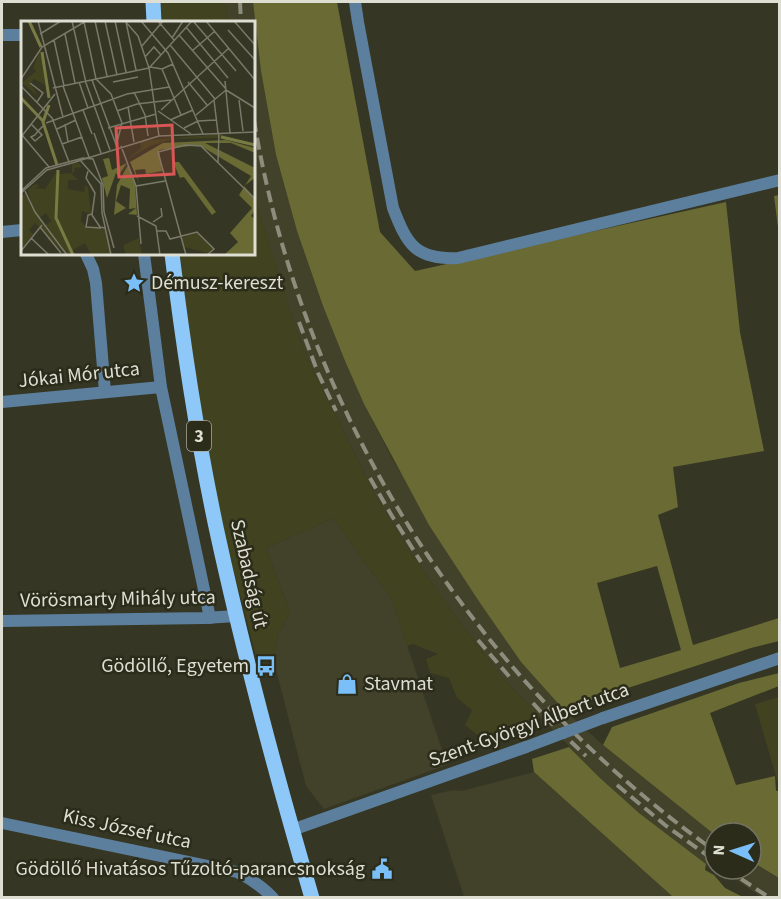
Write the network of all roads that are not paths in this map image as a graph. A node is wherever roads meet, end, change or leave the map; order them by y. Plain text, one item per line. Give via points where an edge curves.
1 (153, 2) edge
2 (355, 2) edge
3 (154, 21) edge
4 (2, 34) edge
5 (21, 35) edge
6 (780, 180) edge
7 (21, 230) edge
8 (2, 232) edge
9 (86, 255) edge
10 (144, 255) edge
11 (172, 255) edge
12 (161, 387) junction
13 (105, 392) junction
14 (2, 402) edge
15 (236, 616) junction
16 (210, 618) junction
17 (2, 621) edge
18 (780, 658) edge
19 (2, 823) edge
20 (292, 830) junction
21 (273, 897) edge
22 (312, 897) edge

1 - 3 main road
2 - 6 street via 393,208 412,247 426,255 458,258
4 - 5 street
7 - 8 street
9 - 13 street via 96,283
10 - 12 street
11 - 15 main road, Szabadság út / 3 via 198,429
12 - 13 street, Jókai Mór utca
12 - 16 street
13 - 14 street, Jókai Mór utca
15 - 16 street, Vörösmarty Mihály utca
15 - 20 main road, Szabadság út / 3
16 - 17 street, Vörösmarty Mihály utca
18 - 20 street, Szent-Györgyi Albert utca, bridge
19 - 21 street, Kiss József utca via 237,872
20 - 22 main road, Szabadság út / 3

